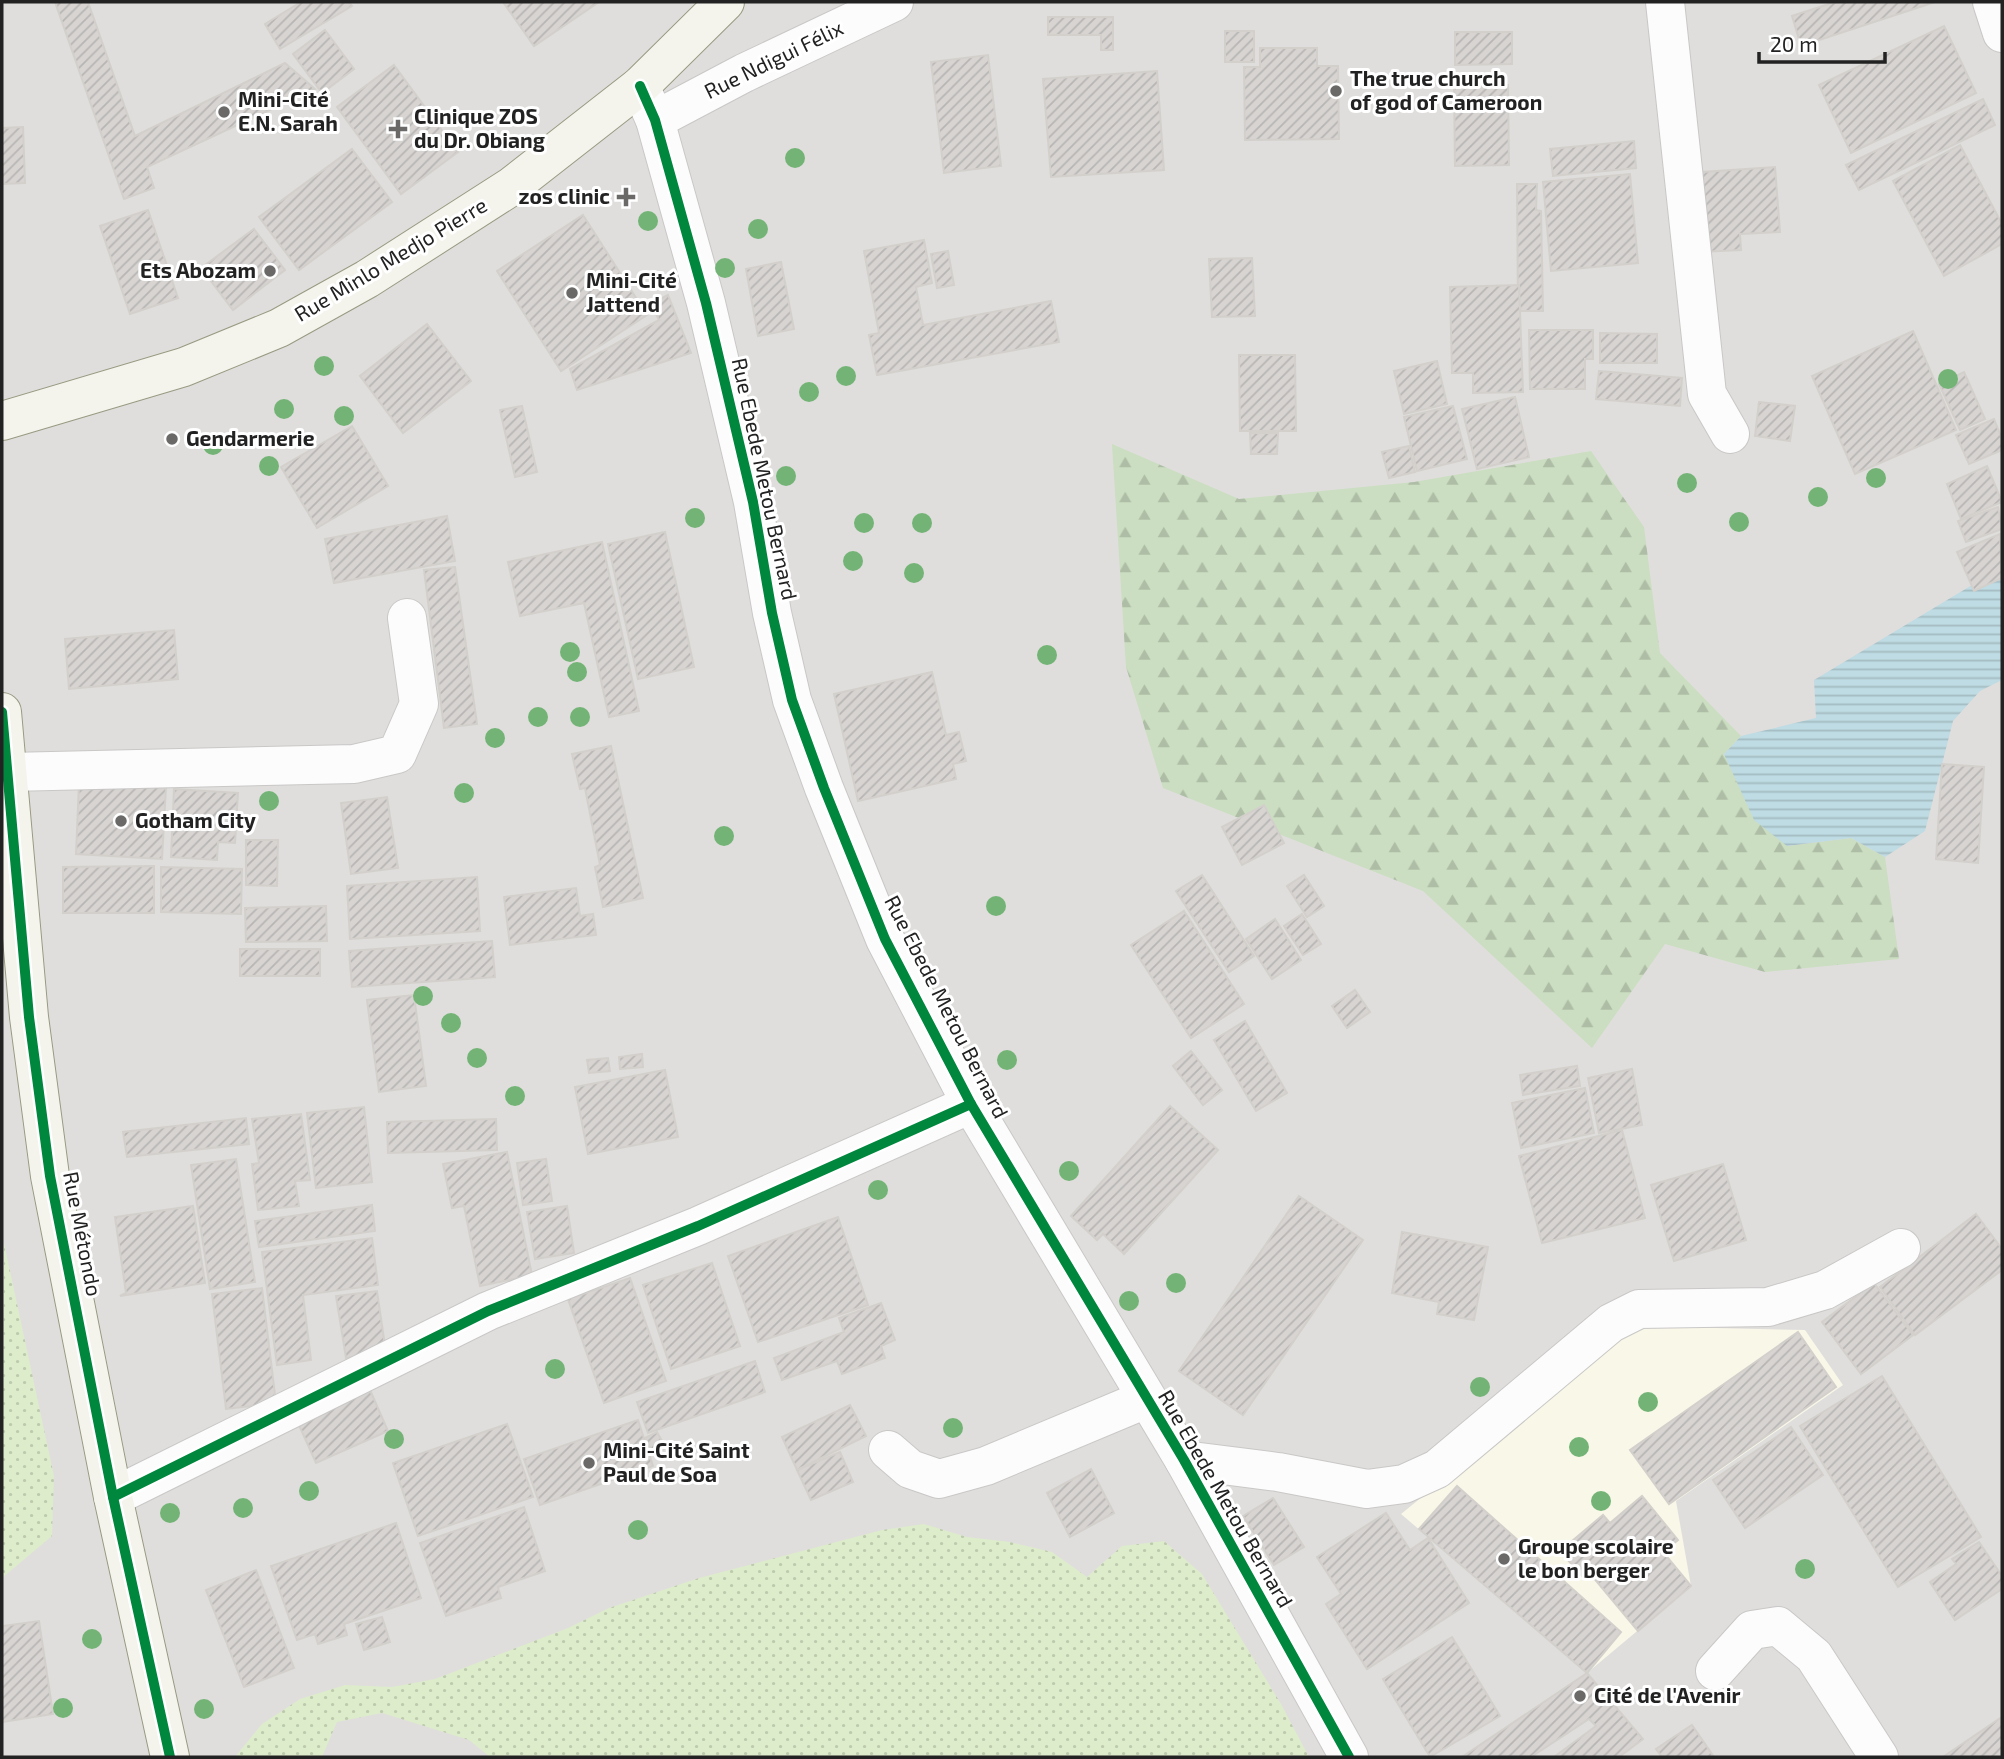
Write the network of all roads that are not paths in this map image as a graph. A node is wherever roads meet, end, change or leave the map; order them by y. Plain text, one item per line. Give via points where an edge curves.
1 (725, 2) edge
2 (894, 2) edge
3 (1665, 2) edge
4 (1992, 2) edge
5 (2002, 33) edge
6 (648, 103) junction
7 (2, 421) edge
8 (1730, 434) dead end
9 (407, 618) dead end
10 (2, 712) edge
11 (9, 772) junction
12 (971, 1104) junction
13 (1901, 1248) dead end
14 (1146, 1399) junction
15 (888, 1450) dead end
16 (1184, 1460) junction
17 (113, 1497) junction
18 (1715, 1671) dead end
19 (170, 1757) edge
20 (1349, 1757) edge
21 (1879, 1757) edge

1 - 6 street, Rue Minlo Medjo Pierre
2 - 6 street, Rue Ndigui Félix via 744,73
3 - 8 street via 1707,394
4 - 5 street
6 - 7 street, Rue Minlo Medjo Pierre via 367,279 279,328 184,367
6 - 12 street, Rue Ebede Metou Bernard via 683,213 753,502 792,700 885,939
9 - 11 street via 419,704 397,754 354,764
10 - 11 street, Rue Métondo
11 - 17 street, Rue Métondo via 29,1017 50,1175
12 - 14 street, Rue Ebede Metou Bernard
12 - 17 street via 698,1226 488,1311
13 - 16 street via 1825,1290 1768,1307 1639,1309 1611,1323 1437,1469 1404,1484 1367,1489
14 - 15 street via 986,1466 939,1479 910,1469
14 - 16 street, Rue Ebede Metou Bernard
16 - 20 street, Rue Ebede Metou Bernard
17 - 19 street, Rue Métondo
18 - 21 street via 1752,1630 1778,1626 1814,1656

